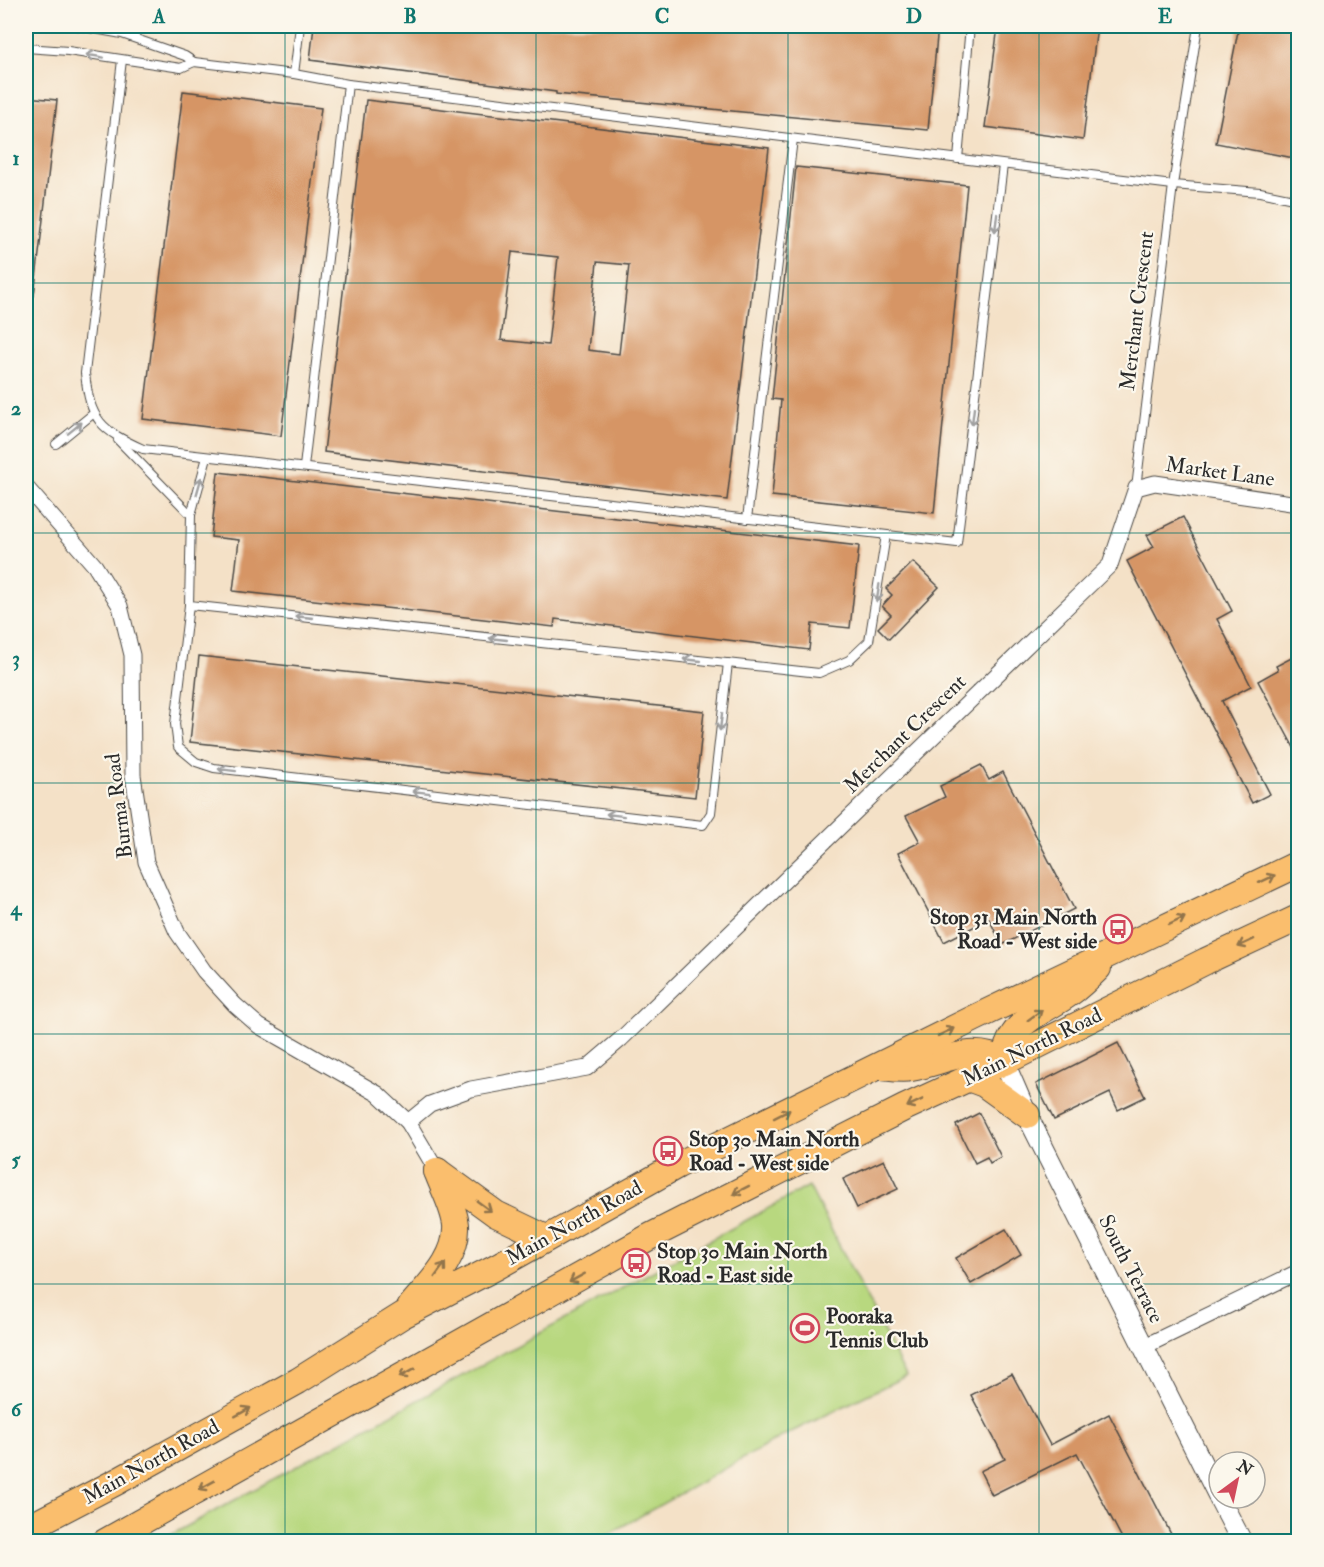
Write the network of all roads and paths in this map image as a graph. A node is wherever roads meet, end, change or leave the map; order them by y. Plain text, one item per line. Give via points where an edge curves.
1 (78, 26) edge
2 (300, 26) edge
3 (970, 26) edge
4 (1198, 26) edge
5 (26, 48) edge
6 (122, 60) junction
7 (194, 62) junction
8 (294, 74) junction
9 (348, 84) junction
10 (793, 139) junction
11 (958, 159) junction
12 (1003, 165) junction
13 (1173, 185) junction
14 (1299, 200) edge
15 (94, 413) junction
16 (115, 436) junction
17 (56, 444) dead end
18 (207, 457) junction
19 (304, 468) junction
20 (26, 487) edge
21 (1136, 488) junction
22 (1299, 504) edge
23 (191, 515) junction
24 (747, 519) junction
25 (886, 535) junction
26 (189, 604) junction
27 (728, 663) junction
28 (1299, 864) edge
29 (1299, 918) edge
30 (1124, 946) junction
31 (1004, 1062) junction
32 (875, 1067) junction
33 (968, 1078) junction
34 (1027, 1115) junction
35 (408, 1122) junction
36 (437, 1171) junction
37 (546, 1238) junction
38 (1299, 1272) edge
39 (403, 1315) junction
40 (1143, 1347) junction
41 (1207, 1474) edge
42 (1225, 1510) edge
43 (26, 1529) edge
44 (105, 1542) edge
45 (1242, 1542) edge

1 - 7 lane via 122,34
2 - 8 lane
3 - 11 lane
4 - 13 lane, Merchant Crescent
6 -> 5 lane
6 - 7 lane via 181,68
6 - 15 lane via 85,373
7 - 8 lane
8 - 9 lane
9 - 10 lane
9 - 19 lane
10 - 11 lane
10 - 24 lane
11 - 12 lane
12 - 13 lane
12 -> 25 lane via 957,543
13 - 14 lane via 1260,192
13 - 21 lane, Merchant Crescent
15 - 16 lane
17 -> 15 lane
16 - 18 lane via 143,449
16 - 23 lane
18 - 19 lane
23 -> 18 lane
19 - 24 lane
20 - 35 street, Burma Road via 94,566 120,606 132,654 133,775 146,862 177,932 204,971 259,1026 378,1094
21 - 22 street, Market Lane via 1155,483
21 - 35 street, Merchant Crescent via 1110,565 621,1039 587,1068 471,1089 430,1104
23 - 26 lane
24 - 25 lane
25 -> 27 lane via 869,640 849,660 819,673
27 -> 26 lane
27 -> 26 lane via 711,813 703,825 214,768 196,762 178,747 175,724
30 -> 28 highway, Main North Road
29 -> 31 highway, Main North Road
31 -> 30 highway via 1006,1046 1032,1015 1069,994
32 -> 30 highway, Main North Road
31 - 32 highway via 989,1054 975,1053 909,1068
31 - 33 highway, Main North Road
31 - 34 street, South Terrace
37 -> 32 highway, Main North Road via 686,1161
33 - 34 highway via 984,1084
33 -> 44 highway, Main North Road via 651,1236
34 - 40 street, South Terrace
35 - 36 street, Burma Road
36 -> 37 highway via 496,1214
39 -> 36 highway via 442,1268 454,1243 456,1224
37 - 39 highway, Main North Road
38 - 40 street
43 -> 39 highway, Main North Road via 298,1381
40 - 41 street, South Terrace
42 - 45 street, South Terrace

